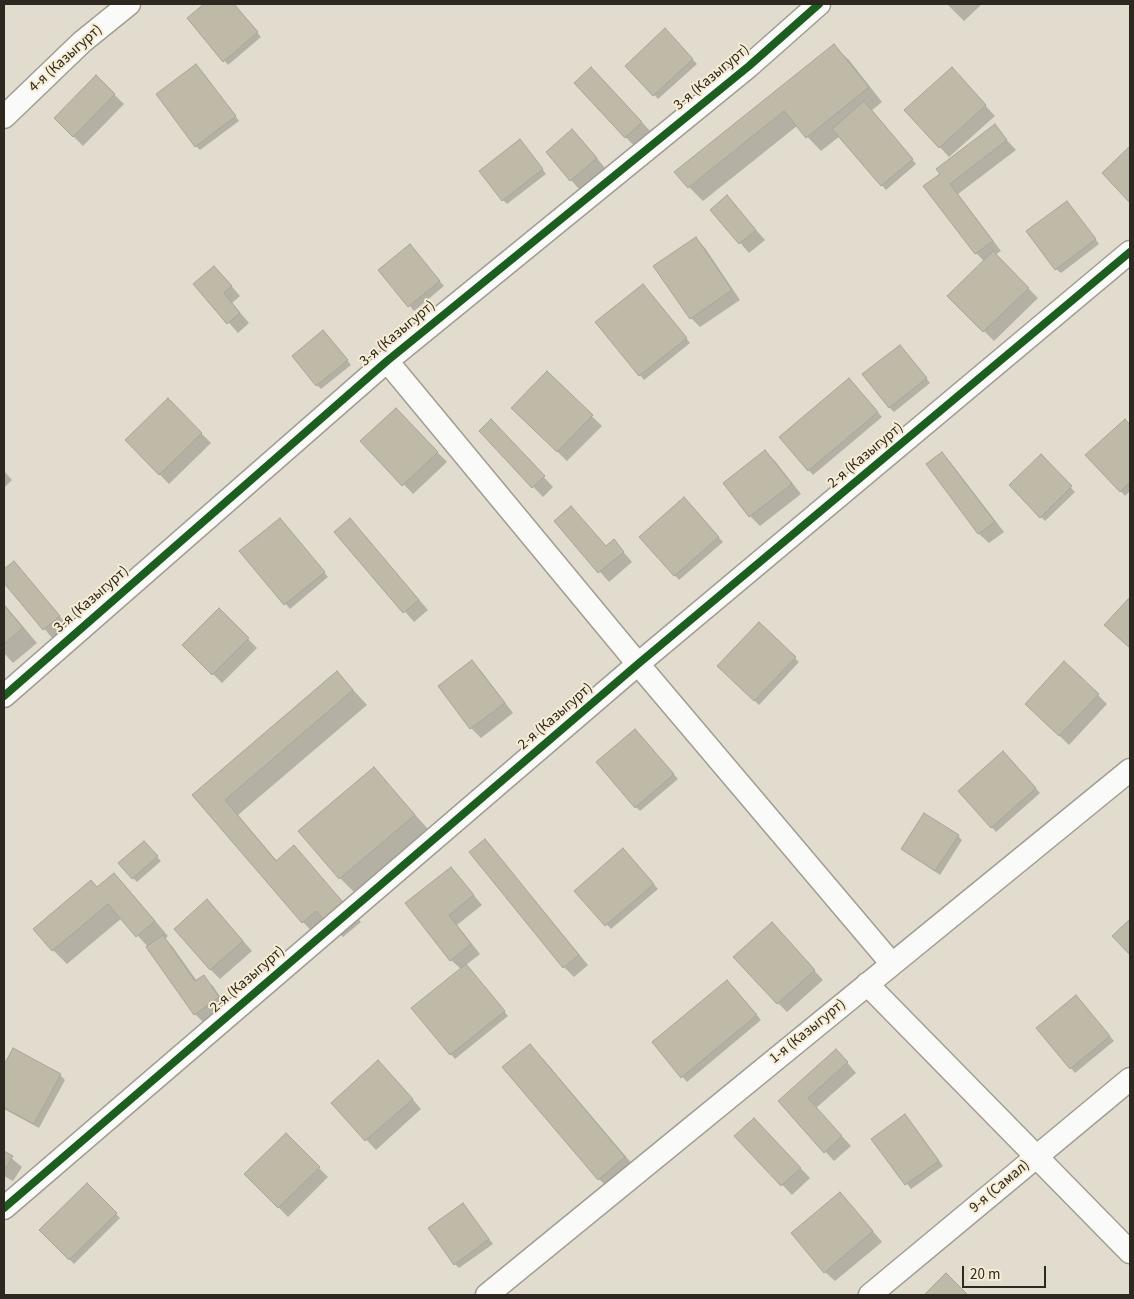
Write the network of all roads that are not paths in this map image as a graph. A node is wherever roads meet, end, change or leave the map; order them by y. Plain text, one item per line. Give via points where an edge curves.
1 (129, 4) edge
2 (819, 4) edge
3 (4, 117) edge
4 (1130, 252) edge
5 (387, 361) junction
6 (638, 664) junction
7 (4, 696) edge
8 (1130, 770) edge
9 (892, 964) junction
10 (867, 984) junction
11 (1130, 1079) edge
12 (1037, 1158) junction
13 (4, 1208) edge
14 (1130, 1252) edge
15 (487, 1295) edge
16 (870, 1295) edge

1 - 3 street, 4-я (Казыгурт) via 82,42
2 - 5 street, 3-я (Казыгурт) via 749,66
4 - 6 street, 2-я (Казыгурт)
5 - 6 street
5 - 7 street, 3-я (Казыгурт)
6 - 9 street
6 - 13 street, 2-я (Казыгурт)
8 - 9 street, 1-я (Казыгурт)
9 - 10 street, 1-я (Казыгурт)
10 - 12 street
10 - 15 street, 1-я (Казыгурт)
11 - 12 street, 9-я (Самал)
12 - 14 street
12 - 16 street, 9-я (Самал)

